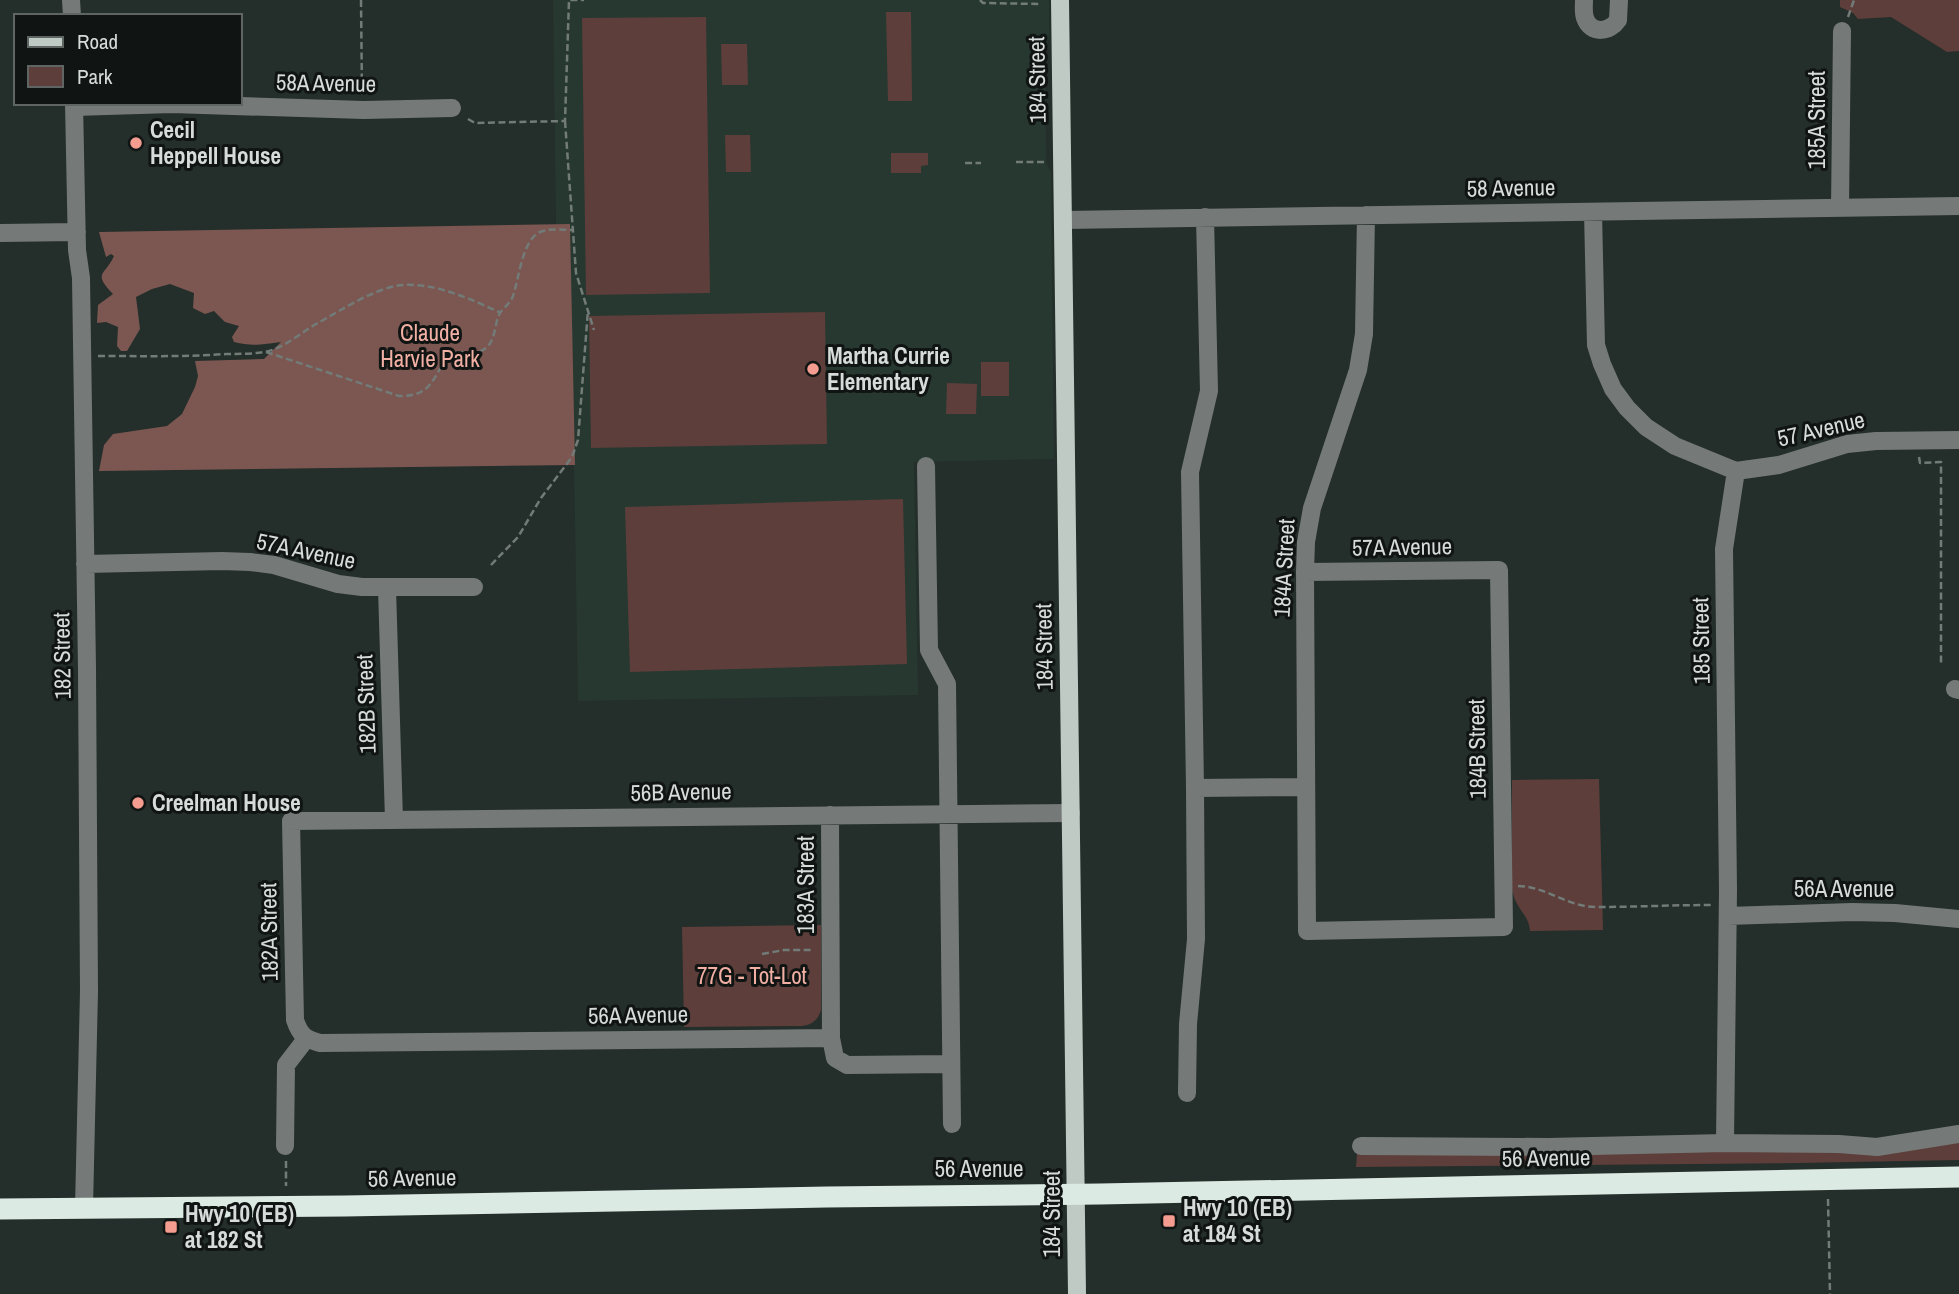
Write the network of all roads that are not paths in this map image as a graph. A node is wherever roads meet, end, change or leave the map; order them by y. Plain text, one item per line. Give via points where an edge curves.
1 (1060, 0) edge
2 (1584, 0) edge
3 (1619, 0) edge
4 (1842, 31) dead end
5 (74, 105) edge
6 (204, 105) edge
7 (452, 108) dead end
8 (1959, 206) edge
9 (1840, 208) junction
10 (1592, 212) junction
11 (1366, 215) junction
12 (1205, 217) junction
13 (1063, 219) junction
14 (77, 232) junction
15 (0, 233) edge
16 (1959, 440) edge
17 (926, 466) dead end
18 (1736, 471) junction
19 (85, 565) junction
20 (1499, 570) joint
21 (1305, 572) junction
22 (474, 587) dead end
23 (387, 588) junction
24 (1306, 787) junction
25 (1195, 788) junction
26 (1071, 813) junction
27 (948, 814) junction
28 (830, 815) junction
29 (394, 820) junction
30 (291, 821) joint
31 (1721, 910) junction
32 (1959, 919) edge
33 (1307, 931) joint
34 (831, 1038) junction
35 (306, 1039) junction
36 (951, 1064) junction
37 (1187, 1093) dead end
38 (952, 1124) dead end
39 (1959, 1134) edge
40 (1726, 1143) junction
41 (285, 1146) road end
42 (1361, 1146) dead end
43 (1959, 1177) edge
44 (1076, 1195) junction
45 (84, 1208) junction
46 (0, 1209) edge
47 (1077, 1294) edge

1 - 13 main road, 184 Street
2 - 3 street via 1588,24 1605,30 1618,20
4 - 9 street, 185A Street
5 - 14 street, 182 Street
6 - 7 street, 58A Avenue
8 - 9 street, 58 Avenue
9 - 10 street, 58 Avenue
10 - 11 street, 58 Avenue
10 - 18 street via 1596,345 1613,388 1646,427 1675,446
11 - 12 street, 58 Avenue
11 - 21 street, 184A Street via 1364,334 1354,382 1312,509
12 - 13 street, 58 Avenue
12 - 25 street via 1209,391 1190,472
13 - 26 main road, 184 Street
14 - 15 street
14 - 19 street, 182 Street
16 - 18 street, 57 Avenue via 1847,444 1779,465
17 - 27 street via 929,650 947,684
18 - 31 street, 185 Street via 1724,549
19 - 23 street, 57A Avenue via 250,562 338,584
19 - 45 street, 182 Street via 89,991
20 - 21 street, 57A Avenue
20 - 33 street, 184B Street via 1504,927
21 - 24 street, 184A Street
22 - 23 street, 57A Avenue
23 - 29 street, 182B Street
24 - 25 street
24 - 33 street, 184A Street
25 - 37 street via 1196,939
26 - 27 street, 56B Avenue
26 - 44 main road, 184 Street
27 - 28 street, 56B Avenue
27 - 36 street
28 - 29 street, 56B Avenue
28 - 34 street, 183A Street
29 - 30 street, 56B Avenue
30 - 35 street, 182A Street via 295,1020
31 - 32 street, 56A Avenue via 1895,913
31 - 40 street, 185 Street
34 - 35 street, 56A Avenue via 320,1043
34 - 36 street via 835,1058 847,1065
35 - 41 street via 286,1065
36 - 38 street
39 - 40 street, 56 Avenue via 1877,1147
40 - 42 street, 56 Avenue
43 - 44 highway, 56 Avenue
44 - 45 highway, 56 Avenue
44 - 47 main road, 184 Street
45 - 46 highway, 56 Avenue

